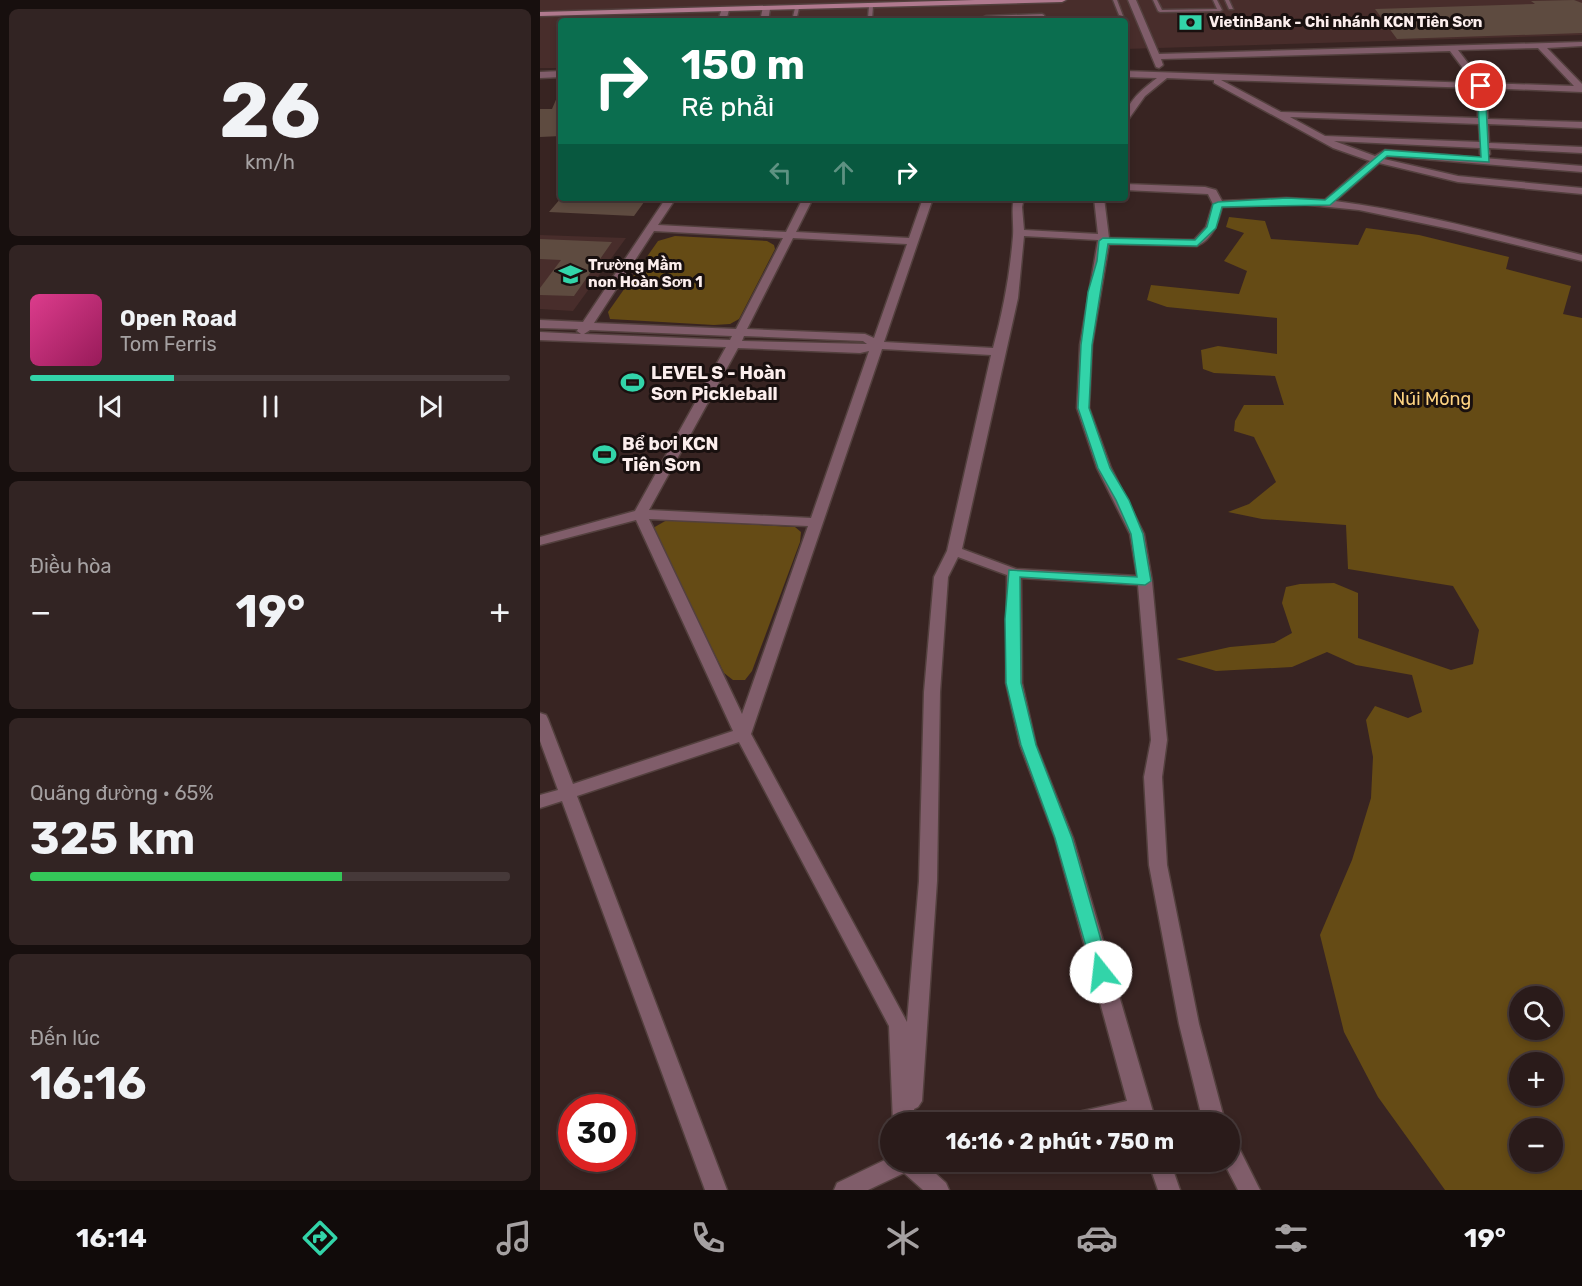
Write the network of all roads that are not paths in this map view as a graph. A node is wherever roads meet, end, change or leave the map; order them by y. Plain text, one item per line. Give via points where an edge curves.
1 (1062, 0) edge
2 (1115, 0) edge
3 (1132, 0) edge
4 (1155, 0) edge
5 (1215, 0) edge
6 (1227, 0) edge
7 (984, 2) junction
8 (857, 3) edge
9 (794, 4) edge
10 (540, 6) edge
11 (871, 6) junction
12 (1231, 8) dead end
13 (766, 9) junction
14 (725, 10) junction
15 (540, 14) edge
16 (1121, 15) dead end
17 (723, 18) edge
18 (764, 18) edge
19 (870, 18) edge
20 (986, 18) edge
21 (1000, 18) edge
22 (1043, 18) edge
23 (1582, 44) edge
24 (1540, 45) junction
25 (1452, 48) junction
26 (1155, 57) junction
27 (558, 74) edge
28 (1128, 74) edge
29 (540, 75) edge
30 (1164, 76) junction
31 (1211, 78) junction
32 (1481, 86) junction
33 (1582, 89) edge
34 (1128, 114) edge
35 (1281, 114) junction
36 (1483, 121) junction
37 (1582, 125) edge
38 (1323, 138) junction
39 (1485, 146) junction
40 (1582, 150) edge
41 (1377, 160) junction
42 (1486, 160) junction
43 (1582, 169) edge
44 (1128, 187) edge
45 (1582, 191) edge
46 (669, 201) edge
47 (807, 201) edge
48 (927, 201) edge
49 (1018, 201) edge
50 (1099, 201) edge
51 (1327, 203) junction
52 (1218, 204) junction
53 (651, 228) junction
54 (1019, 233) junction
55 (790, 235) junction
56 (1103, 239) junction
57 (913, 241) junction
58 (1582, 258) edge
59 (540, 324) edge
60 (587, 326) junction
61 (540, 336) edge
62 (578, 338) junction
63 (737, 338) junction
64 (878, 345) junction
65 (998, 352) junction
66 (640, 514) junction
67 (816, 522) junction
68 (540, 541) edge
69 (954, 551) junction
70 (1014, 573) junction
71 (1145, 581) junction
72 (540, 719) edge
73 (743, 734) junction
74 (567, 793) junction
75 (540, 802) edge
76 (903, 1112) edge
77 (910, 1112) edge
78 (1141, 1112) edge
79 (1211, 1112) edge
80 (883, 1172) edge
81 (918, 1172) edge
82 (1163, 1172) edge
83 (1240, 1172) edge
84 (716, 1190) edge
85 (845, 1190) edge
86 (938, 1190) edge
87 (1169, 1190) edge
88 (1249, 1190) edge

1 - 7 main road
2 - 16 lane
3 - 26 street
4 - 5 lane via 1160,11 1220,10
6 - 12 lane
7 - 11 main road
7 - 20 lane
8 - 9 main road
8 - 11 main road
9 - 10 main road
9 - 13 main road
11 - 19 lane
13 - 14 main road
13 - 18 street
14 - 15 main road
14 - 17 street
21 - 22 lane
23 - 24 street
24 - 25 street
24 - 33 street
25 - 26 street
25 - 32 street
26 - 30 street
27 - 29 street
28 - 30 street
30 - 31 street
30 - 34 street via 1142,94
31 - 32 street
31 - 35 street
32 - 33 street
32 - 36 street
35 - 36 street
35 - 38 street
36 - 37 street
36 - 39 street
38 - 39 street
38 - 41 street
39 - 40 street
39 - 42 street
41 - 42 street via 1385,153
41 - 45 street via 1458,179
41 - 51 street
42 - 43 street
44 - 52 street via 1205,190 1212,192
46 - 53 street
47 - 55 street
48 - 57 street
49 - 54 street
50 - 56 street
51 - 52 street
51 - 58 street via 1446,224
52 - 56 street via 1211,228 1197,243
53 - 55 street
53 - 60 street
54 - 56 street
54 - 65 street via 1012,298
55 - 57 street
55 - 63 street
56 - 71 street via 1086,345 1083,408 1104,468 1137,534
57 - 64 street
59 - 60 street
60 - 62 street
60 - 63 street
61 - 62 street
62 - 63 street
63 - 64 street via 860,349
63 - 66 street
64 - 65 street
64 - 67 street
65 - 69 street
66 - 67 street
66 - 68 street
66 - 73 street
67 - 73 street
69 - 70 street
69 - 77 street via 940,577 932,692 928,881
70 - 71 street
70 - 78 street via 1014,683 1028,745 1064,838
71 - 79 street via 1159,740 1153,777 1158,865 1189,1024
72 - 74 street
73 - 74 street
73 - 76 street via 899,1026
74 - 75 street
74 - 84 street
80 - 85 street
81 - 86 street
82 - 87 street
83 - 88 street

